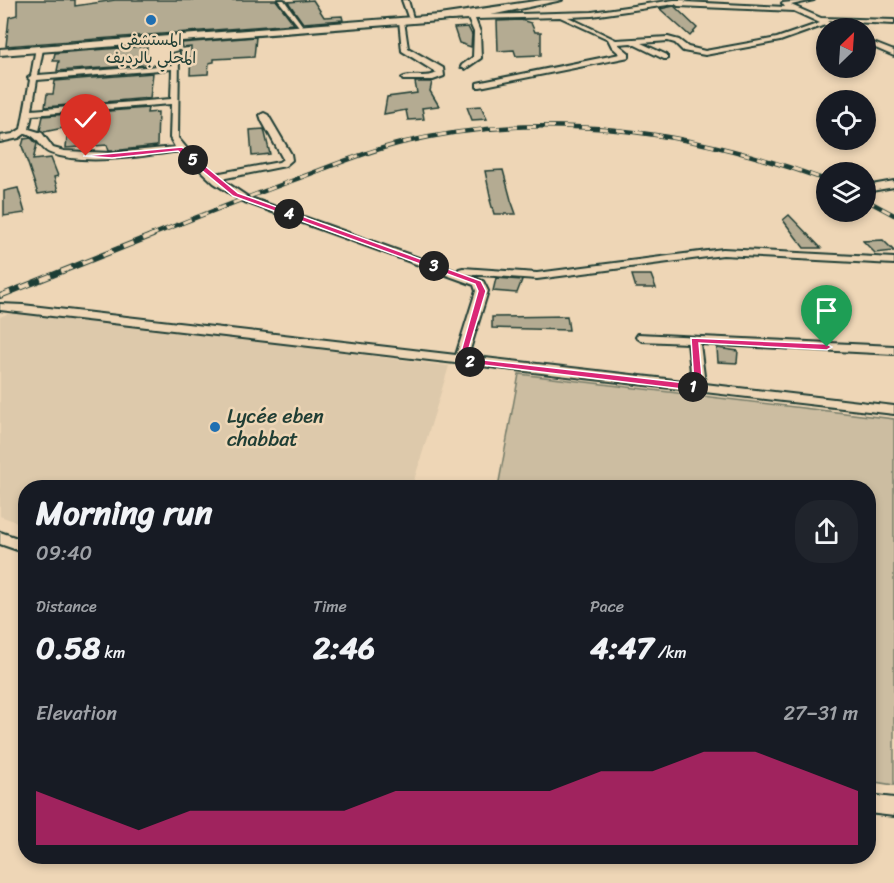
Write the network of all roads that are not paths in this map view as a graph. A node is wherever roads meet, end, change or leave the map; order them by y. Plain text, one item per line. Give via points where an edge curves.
1 (281, 0) edge
2 (405, 0) edge
3 (537, 0) edge
4 (557, 0) edge
5 (688, 0) edge
6 (811, 0) edge
7 (666, 4) junction
8 (699, 4) junction
9 (793, 9) junction
10 (561, 16) junction
11 (439, 18) junction
12 (471, 18) junction
13 (406, 19) junction
14 (816, 19) edge
15 (876, 21) edge
16 (894, 22) edge
17 (816, 26) edge
18 (302, 27) junction
19 (632, 41) junction
20 (614, 42) junction
21 (876, 46) edge
22 (39, 49) junction
23 (0, 50) edge
24 (176, 54) dead end
25 (894, 54) edge
26 (664, 57) dead end
27 (175, 66) junction
28 (465, 67) dead end
29 (32, 78) junction
30 (406, 78) dead end
31 (480, 84) dead end
32 (174, 101) junction
33 (28, 113) junction
34 (264, 115) dead end
35 (25, 130) junction
36 (0, 139) edge
37 (179, 149) junction
38 (214, 177) junction
39 (894, 184) edge
40 (876, 187) edge
41 (894, 261) edge
42 (440, 268) junction
43 (0, 308) edge
44 (642, 337) dead end
45 (694, 340) junction
46 (894, 350) edge
47 (461, 360) junction
48 (699, 388) junction
49 (894, 410) edge
50 (0, 538) edge
51 (18, 544) edge
52 (876, 805) edge
53 (894, 807) edge

1 - 18 street
2 - 13 street
3 - 13 main road
4 - 11 main road
5 - 7 street
5 - 8 street
6 - 9 street via 784,4
7 - 8 street
7 - 10 street
8 - 9 street
9 - 14 street
10 - 12 street
10 - 20 street
11 - 12 street
11 - 13 main road
12 - 28 street via 477,32 477,58
13 - 18 main road
13 - 30 street via 405,49 441,74 433,78
15 - 16 street
17 - 19 street via 769,42 705,52 686,49 673,39
18 - 22 main road
18 - 23 main road
19 - 20 street
19 - 26 street
20 - 31 street via 626,55
21 - 25 street
22 - 23 main road
22 - 29 street
24 - 27 street
27 - 29 street
27 - 32 street
29 - 33 street
32 - 33 street
32 - 37 street via 174,138
33 - 35 street
34 - 38 street via 288,160
35 - 36 street
35 - 37 street via 39,135 50,150 64,153 112,156
37 - 38 street
38 - 42 street via 245,199
39 - 40 street
41 - 42 street via 723,252 537,276
42 - 47 street via 481,286
43 - 47 street
44 - 45 street
45 - 46 street
45 - 48 street
47 - 48 street
48 - 49 street
50 - 51 street
52 - 53 street

